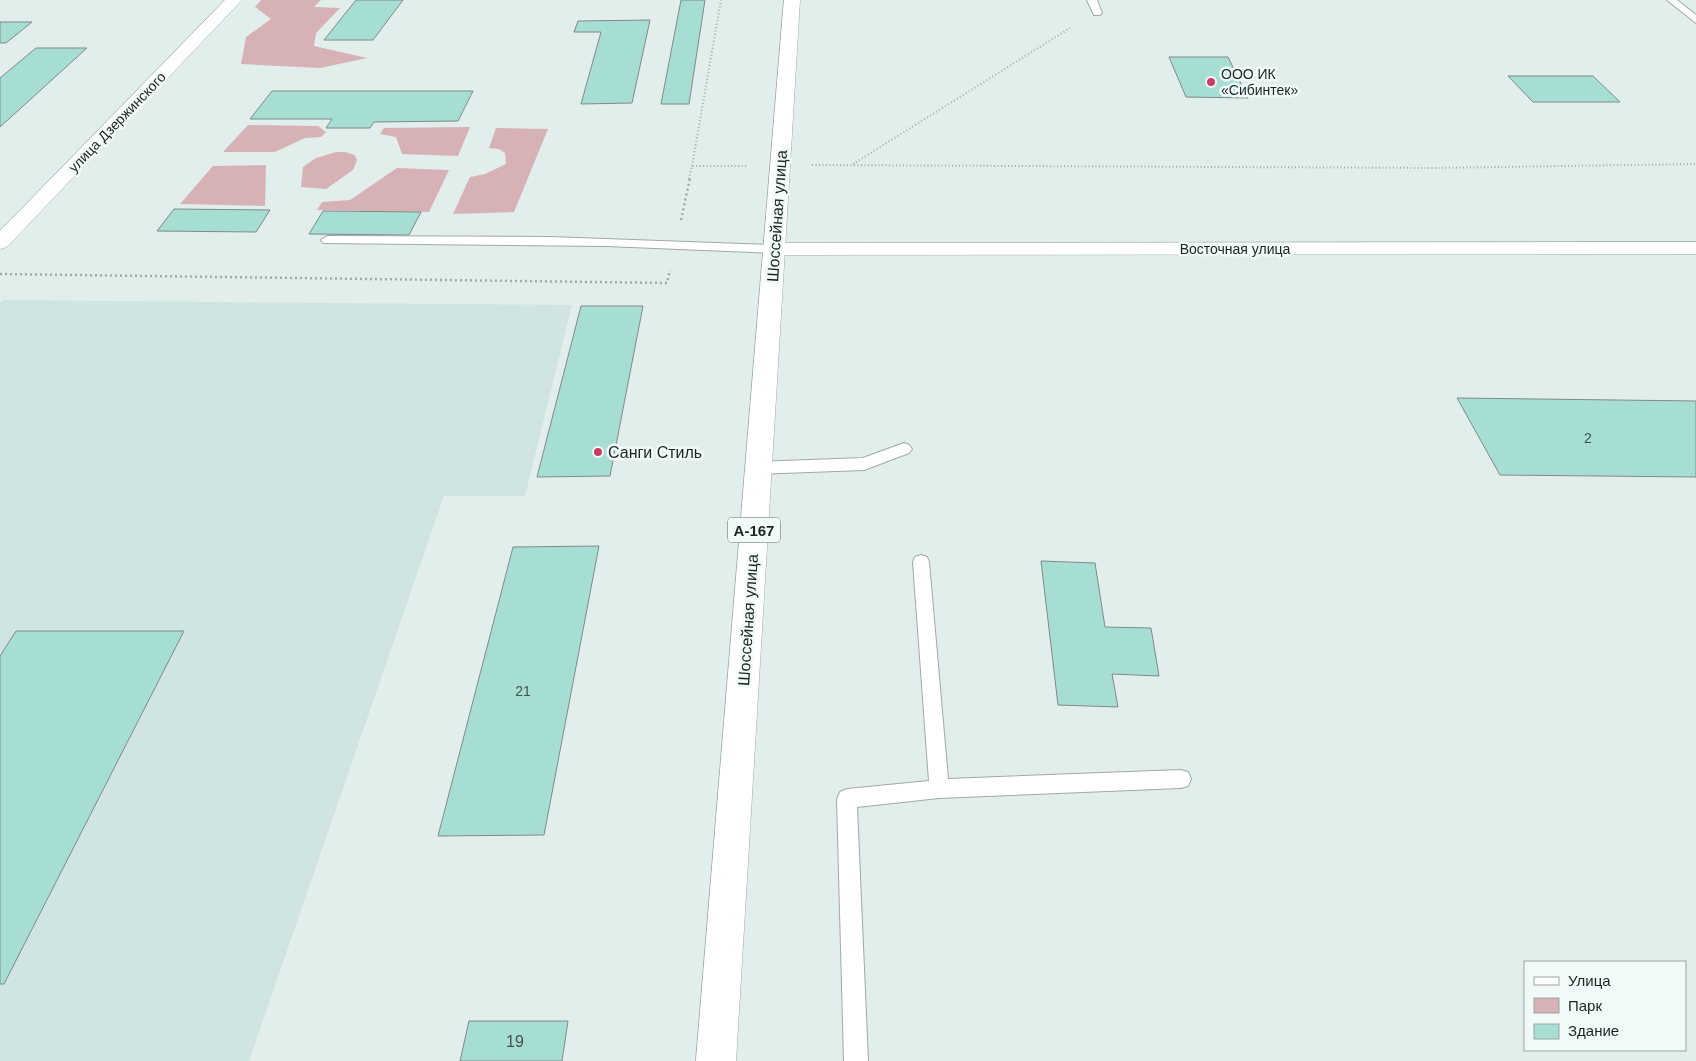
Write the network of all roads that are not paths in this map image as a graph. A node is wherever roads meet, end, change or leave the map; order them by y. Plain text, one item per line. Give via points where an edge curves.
1 (234, 0) edge
2 (792, 0) edge
3 (1092, 0) edge
4 (1672, 0) edge
5 (1680, 7) junction
6 (1696, 7) edge
7 (1097, 14) dead end
8 (1696, 20) edge
9 (327, 240) dead end
10 (0, 243) edge
11 (1696, 248) edge
12 (774, 250) junction
13 (904, 449) dead end
14 (758, 468) junction
15 (921, 562) dead end
16 (1181, 780) dead end
17 (939, 789) junction
18 (716, 1061) edge
19 (856, 1061) edge

1 - 10 main road, улица Дзержинского
2 - 12 main road, Шоссейная улица / А-167
3 - 7 lane
4 - 5 lane
5 - 6 lane
5 - 8 lane
9 - 12 lane via 499,239
11 - 12 main road, Восточная улица
12 - 14 main road, Шоссейная улица / А-167
13 - 14 lane via 864,464
14 - 18 main road, Шоссейная улица / А-167
15 - 17 lane
16 - 17 lane
17 - 19 lane via 847,798

